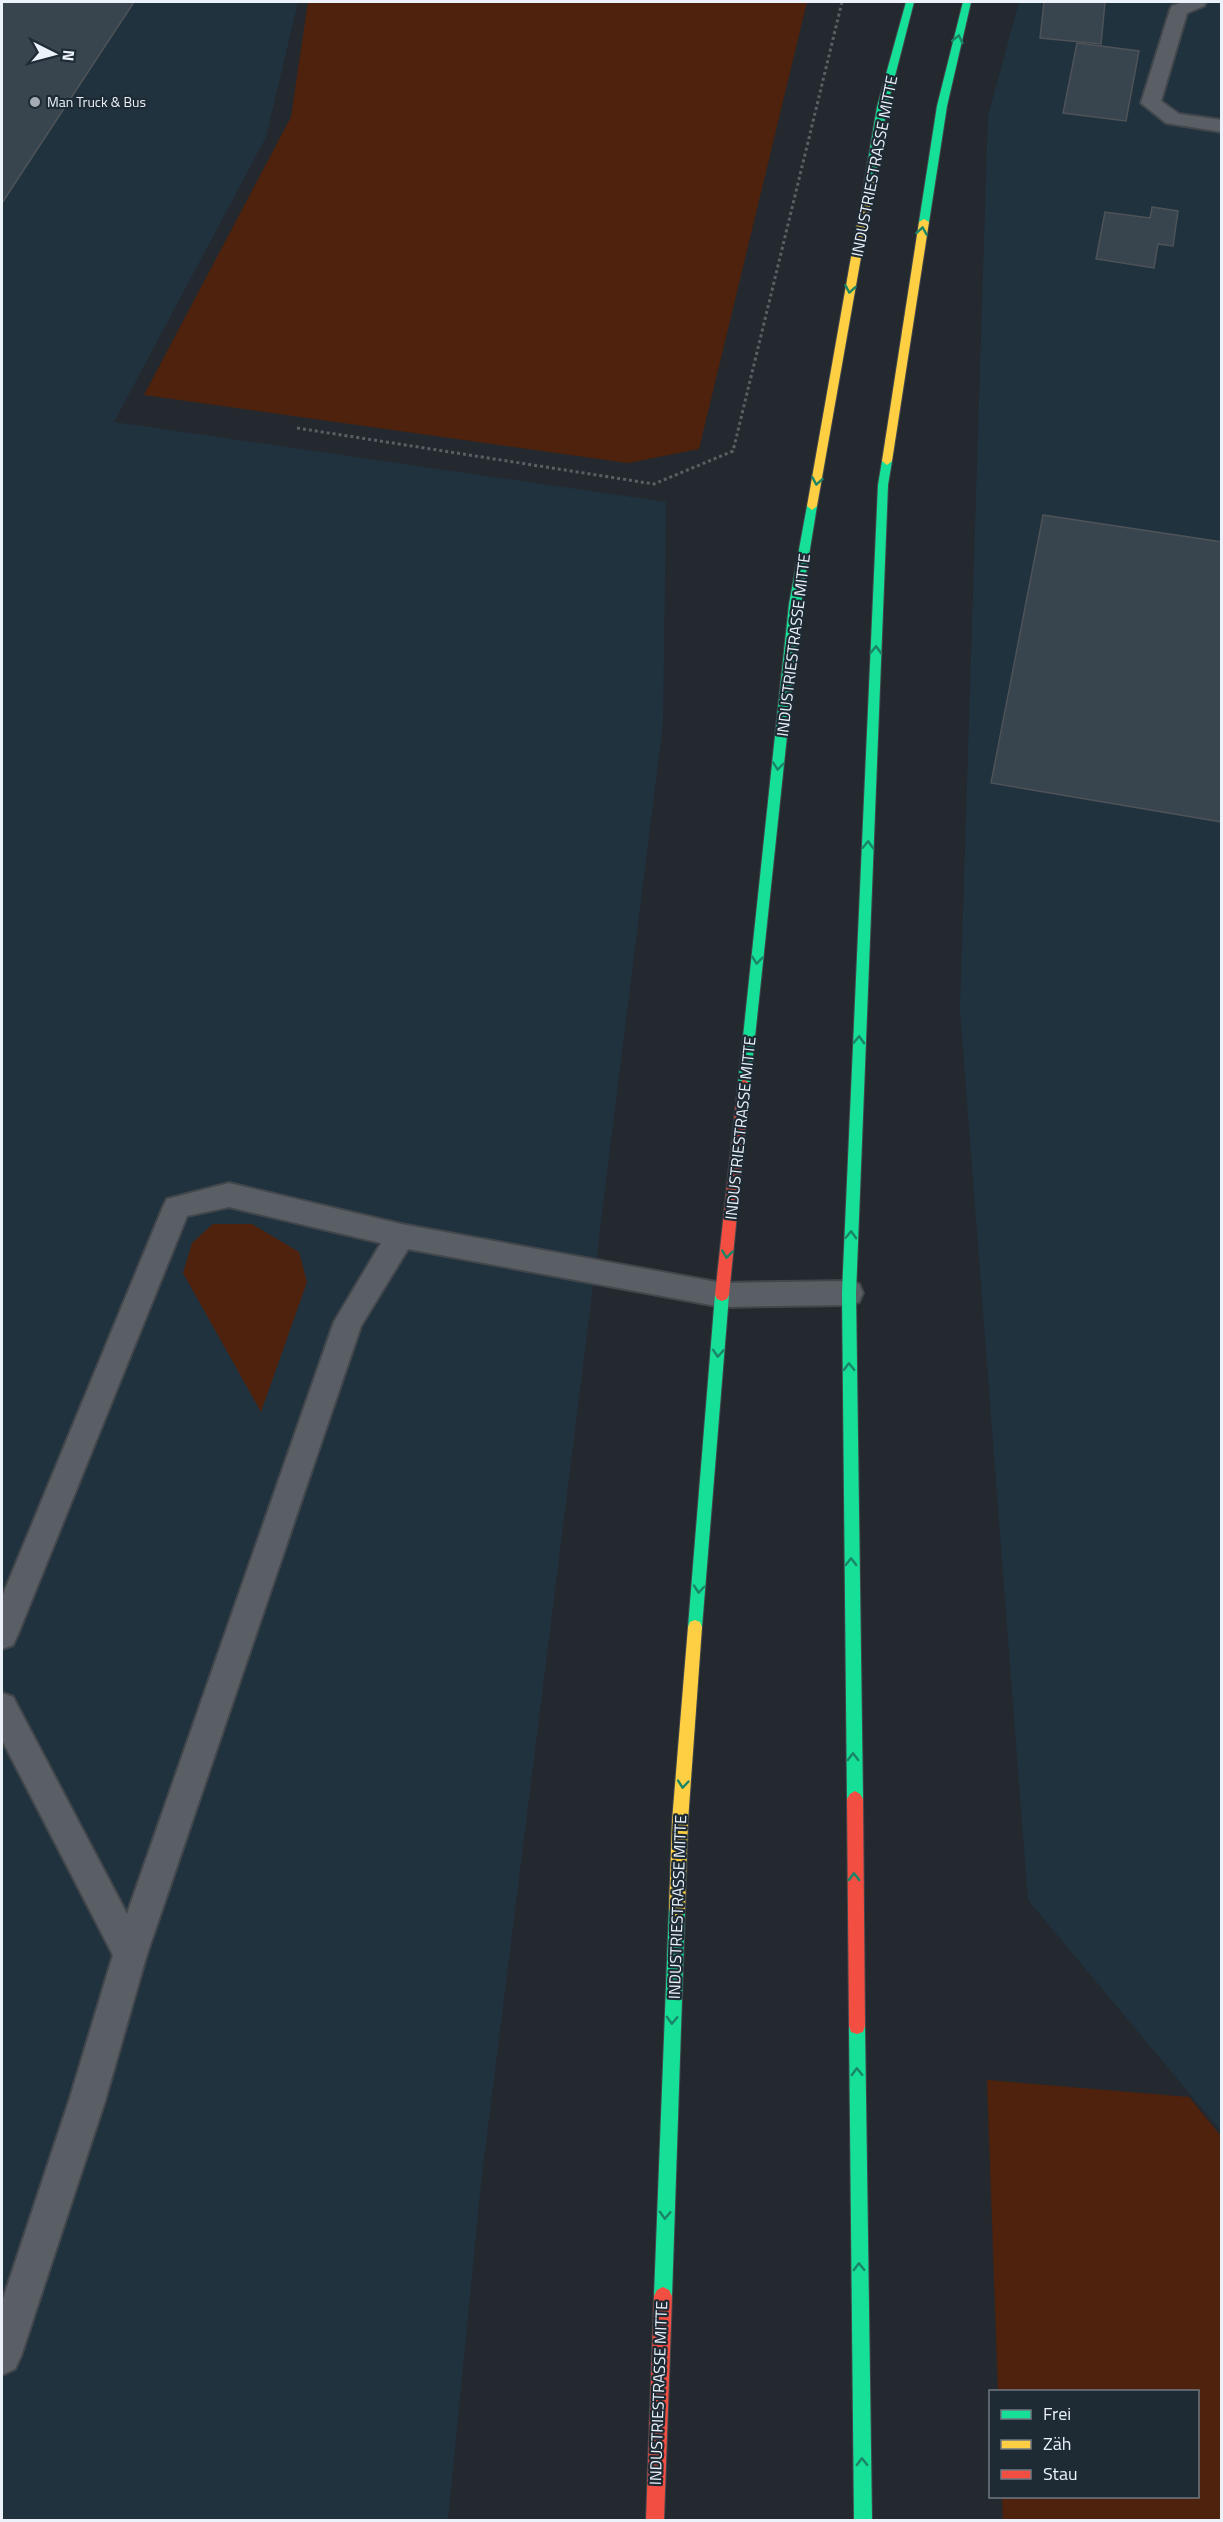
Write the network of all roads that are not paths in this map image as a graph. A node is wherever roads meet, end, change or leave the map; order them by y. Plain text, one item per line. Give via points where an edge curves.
1 (910, 2) edge
2 (967, 2) edge
3 (1197, 2) edge
4 (1221, 126) edge
5 (401, 1236) junction
6 (849, 1293) junction
7 (722, 1295) junction
8 (2, 1634) edge
9 (2, 1708) edge
10 (130, 1954) junction
11 (2, 2356) edge
12 (655, 2520) edge
13 (863, 2520) edge

1 -> 7 main road, INDUSTRIESTRASSE MITTE via 882,107 795,604
6 -> 2 main road via 883,485 942,106
3 - 4 lane via 1179,10 1150,102 1173,118
5 - 7 lane
5 - 8 lane via 229,1195 177,1206
5 - 10 lane via 348,1322
6 - 7 lane
13 -> 6 main road
7 -> 12 main road, INDUSTRIESTRASSE MITTE via 680,1821
9 - 10 lane
10 - 11 lane via 87,2101

